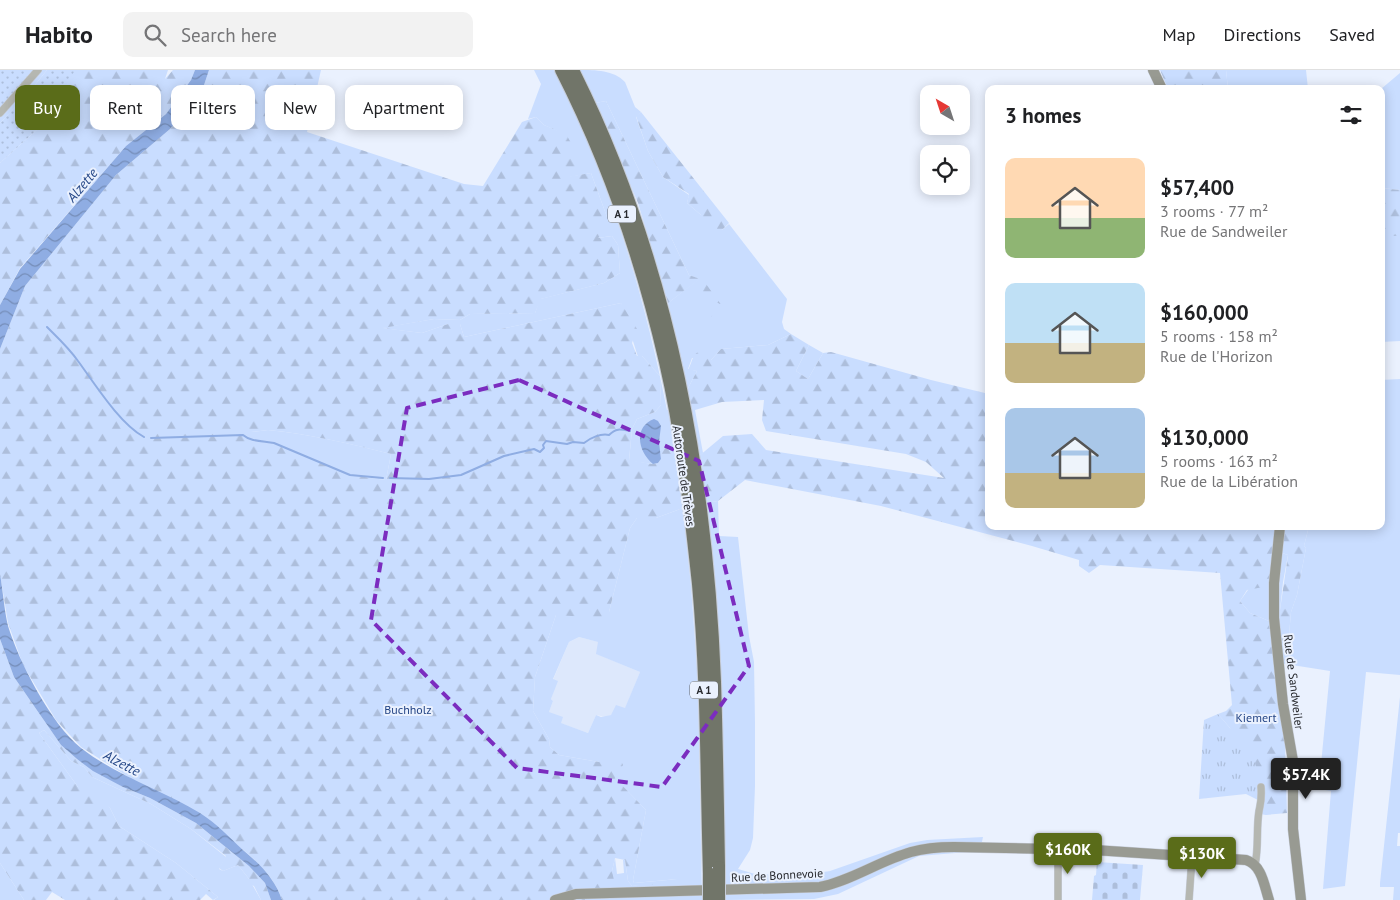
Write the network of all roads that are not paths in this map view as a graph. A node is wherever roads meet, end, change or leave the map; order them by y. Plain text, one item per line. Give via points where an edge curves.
1 (38, 70) edge
2 (561, 70) edge
3 (573, 70) edge
4 (1153, 70) edge
5 (1160, 85) edge
6 (0, 113) edge
7 (671, 363) junction
8 (1280, 530) edge
9 (1261, 787) dead end
10 (1058, 849) junction
11 (1192, 857) junction
12 (1255, 865) junction
13 (714, 870) junction
14 (555, 900) edge
15 (709, 900) edge
16 (720, 900) edge
17 (1058, 900) edge
18 (1189, 900) edge
19 (1269, 900) edge
20 (1301, 900) edge

1 - 6 street
2 - 7 highway, Autoroute de Trèves / A 1 via 596,143
3 - 7 highway, Autoroute de Trèves / A 1 via 606,139 630,201 660,301
4 - 5 main road
7 - 13 highway, Autoroute de Trèves / A 1 via 708,584 715,681
8 - 20 main road, Rue de Sandweiler via 1274,618 1293,762 1293,829
9 - 12 street
10 - 11 main road, Rue de Bonnevoie
10 - 14 main road, Rue de Bonnevoie via 933,848 911,852 838,883 820,887 576,894
10 - 17 street
11 - 12 main road, Rue de Bonnevoie via 1246,860
11 - 18 street
12 - 19 main road via 1261,873
13 - 15 highway, Autoroute de Trèves / A 1, bridge
13 - 16 highway, Autoroute de Trèves / A 1, bridge

